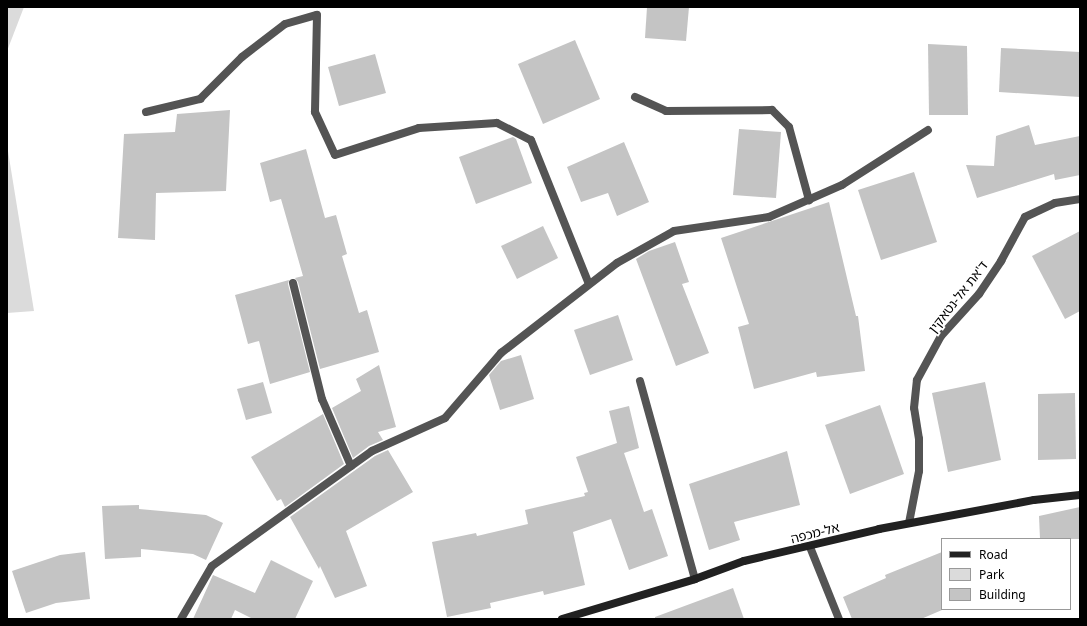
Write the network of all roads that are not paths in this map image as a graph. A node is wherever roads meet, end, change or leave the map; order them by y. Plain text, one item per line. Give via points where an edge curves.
1 (635, 97) dead end
2 (146, 112) dead end
3 (928, 130) dead end
4 (1080, 199) edge
5 (809, 200) junction
6 (293, 283) dead end
7 (589, 284) junction
8 (640, 381) dead end
9 (351, 466) junction
10 (1080, 495) edge
11 (909, 523) junction
12 (810, 547) junction
13 (696, 579) junction
14 (181, 619) edge
15 (562, 619) edge
16 (838, 619) edge

1 - 5 street via 666,112 772,110 789,127
2 - 7 street via 200,99 242,57 285,24 317,15 315,112 335,155 419,128 497,123 531,140
3 - 5 street via 842,185
4 - 11 street, ד'את אל-נטאקין via 1055,203 1025,217 979,294 941,336 917,380 914,408 920,439 919,471
5 - 7 street via 769,217 674,231 617,263
6 - 9 street via 322,399
7 - 9 street via 501,353 445,418 372,451
8 - 13 street
9 - 14 street via 212,566
10 - 11 street, אל-מכפה via 1034,500
11 - 12 street, אל-מכפה
12 - 13 street, אל-מכפה via 744,562
12 - 16 street
13 - 15 street, אל-מכפה

